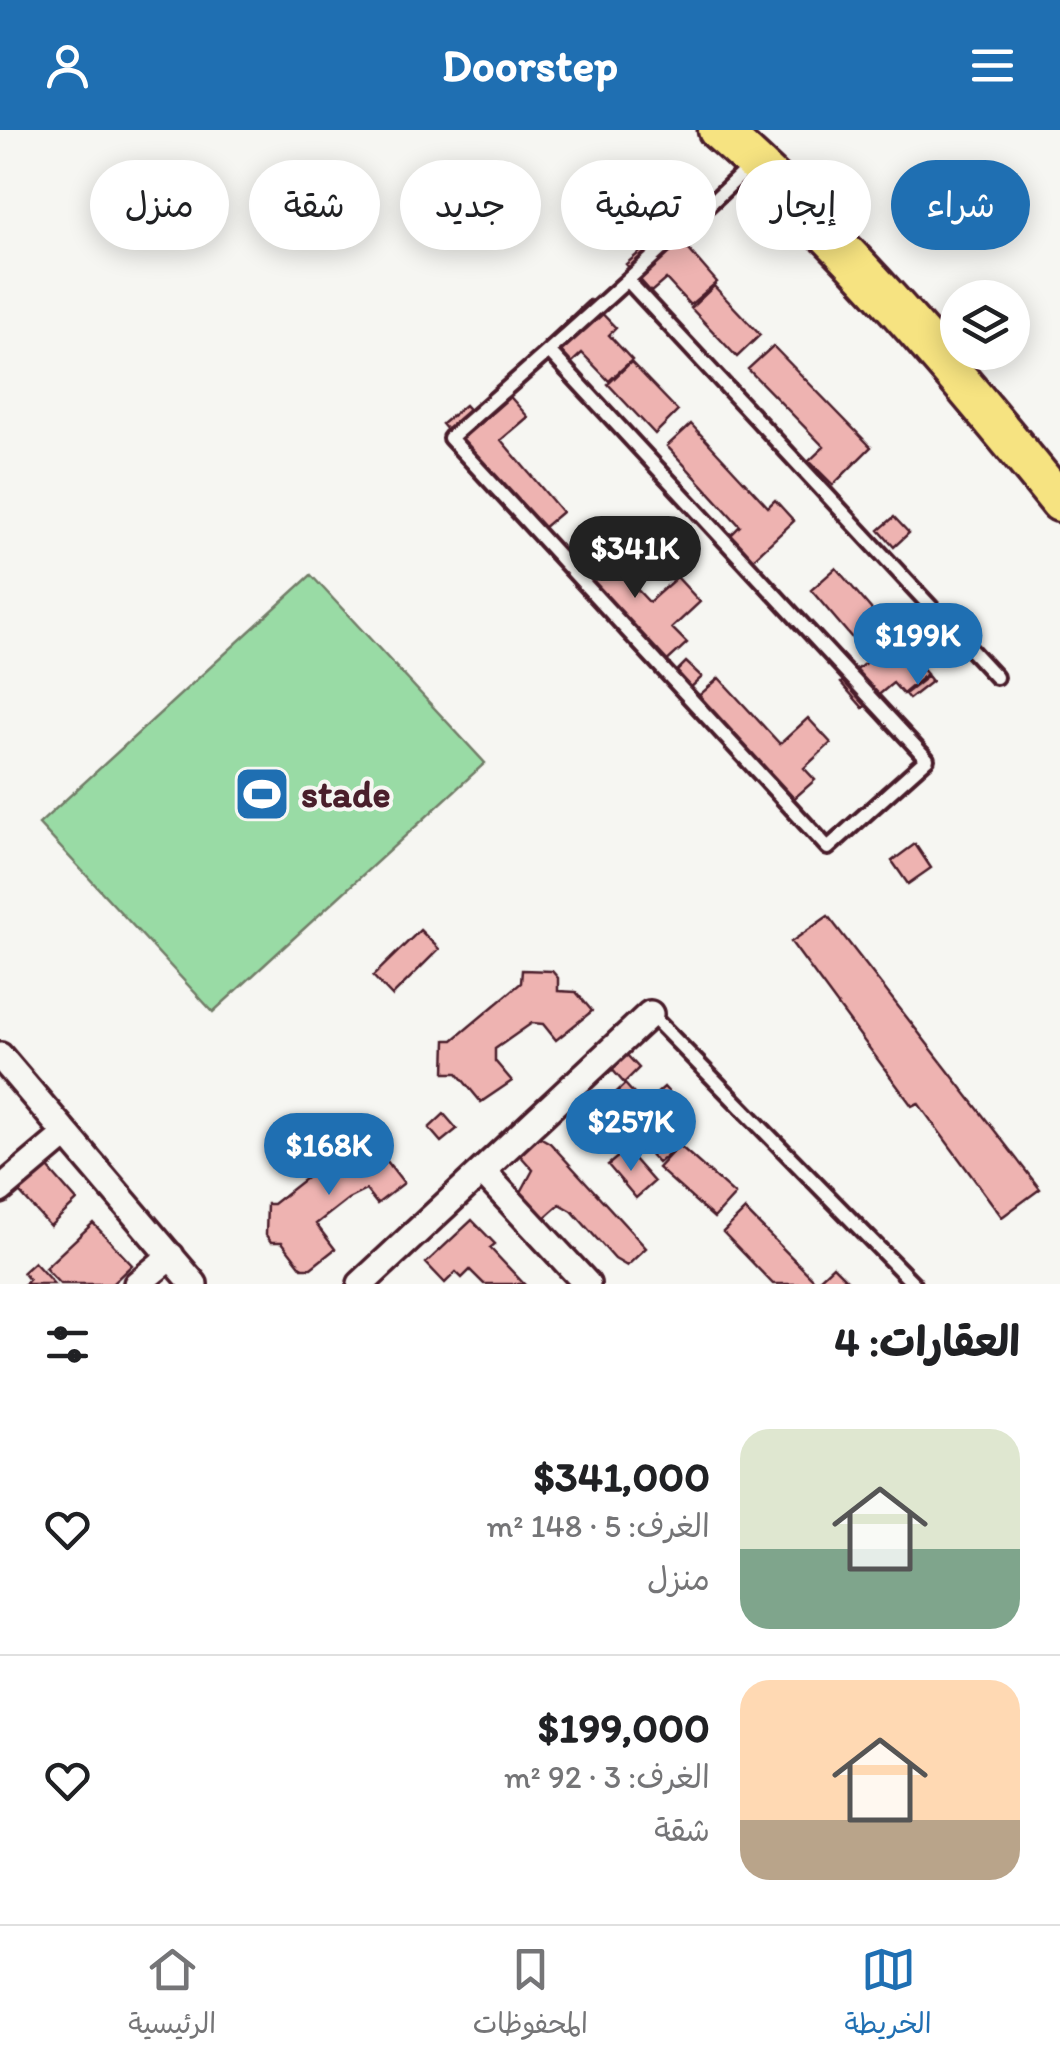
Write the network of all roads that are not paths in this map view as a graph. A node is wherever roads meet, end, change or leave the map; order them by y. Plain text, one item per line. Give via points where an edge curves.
1 (718, 130) edge
2 (752, 160) edge
3 (736, 179) edge
4 (840, 250) edge
5 (629, 282) junction
6 (549, 351) junction
7 (1060, 502) edge
8 (996, 677) dead end
9 (650, 1014) joint
10 (0, 1056) edge
11 (64, 1136) junction
12 (482, 1171) junction
13 (0, 1190) edge
14 (171, 1256) junction
15 (137, 1284) edge
16 (194, 1284) edge
17 (361, 1284) edge
18 (587, 1284) edge
19 (914, 1284) edge

1 - 2 main road
3 - 5 lane
4 - 7 main road
5 - 6 lane
5 - 8 lane
6 - 6 lane via 450,438 828,848 926,759
9 - 12 street
9 - 19 lane
10 - 11 street
11 - 13 street
11 - 14 street
12 - 17 street
12 - 18 street
14 - 15 street
14 - 16 street

